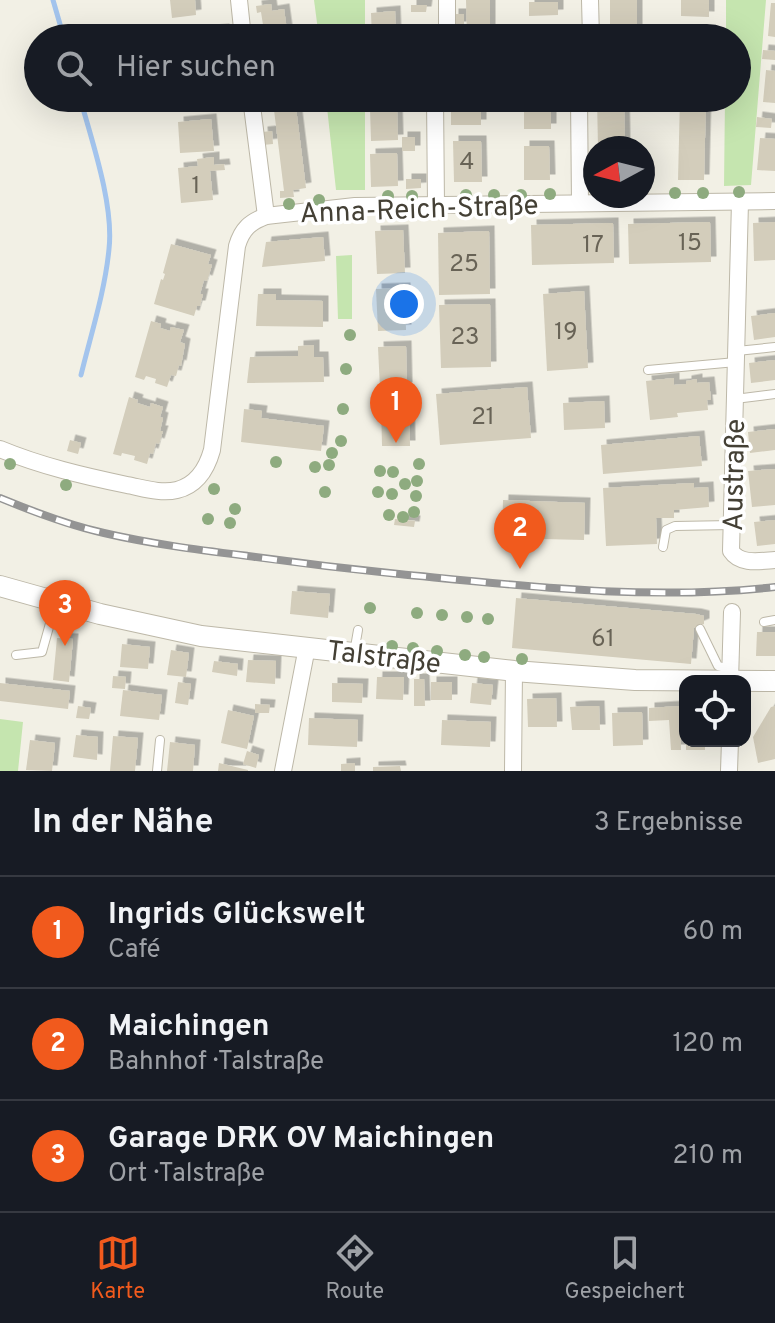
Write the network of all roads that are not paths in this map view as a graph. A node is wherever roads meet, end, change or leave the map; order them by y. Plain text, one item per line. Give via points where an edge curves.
1 (239, 0) edge
2 (447, 0) edge
3 (590, 0) edge
4 (242, 24) edge
5 (447, 24) edge
6 (591, 24) edge
7 (253, 112) edge
8 (435, 112) edge
9 (579, 112) edge
10 (775, 201) edge
11 (740, 202) junction
12 (580, 203) junction
13 (436, 205) junction
14 (266, 216) junction
15 (775, 347) edge
16 (737, 356) junction
17 (648, 370) dead end
18 (775, 394) edge
19 (735, 399) junction
20 (0, 449) edge
21 (732, 525) junction
22 (663, 547) dead end
23 (775, 560) edge
24 (0, 586) edge
25 (56, 601) junction
26 (732, 612) dead end
27 (775, 620) edge
28 (764, 622) dead end
29 (700, 629) dead end
30 (358, 630) dead end
31 (307, 647) junction
32 (354, 654) junction
33 (16, 655) dead end
34 (514, 671) junction
35 (731, 675) edge
36 (679, 678) edge
37 (751, 678) edge
38 (775, 681) edge
39 (160, 740) dead end
40 (730, 747) edge
41 (157, 771) edge
42 (283, 771) edge
43 (513, 771) edge
44 (729, 771) edge

1 - 4 street
2 - 5 street
3 - 6 street
7 - 14 street
8 - 13 street
9 - 12 street
10 - 11 street, Anna-Reich-Straße
11 - 12 street, Anna-Reich-Straße
11 - 16 street, Austraße
12 - 13 street, Anna-Reich-Straße
13 - 14 street, Anna-Reich-Straße via 355,206
14 - 20 street, Anna-Reich-Straße via 240,235 212,450 208,465 191,484 155,491 62,471
15 - 16 lane
16 - 17 lane
16 - 19 street, Austraße
18 - 19 lane
19 - 21 street, Austraße
21 - 22 lane via 675,526 666,530
21 - 23 street, Austraße via 734,556
24 - 25 street, Talstraße
25 - 31 street, Talstraße via 201,636
25 - 33 lane via 42,652
26 - 35 street
27 - 28 lane
29 - 35 lane via 718,666
30 - 32 lane
31 - 32 street, Talstraße
31 - 42 street
32 - 34 street, Talstraße
34 - 36 street, Talstraße via 635,680
34 - 43 street
37 - 38 street, Talstraße
39 - 41 lane
40 - 44 street

